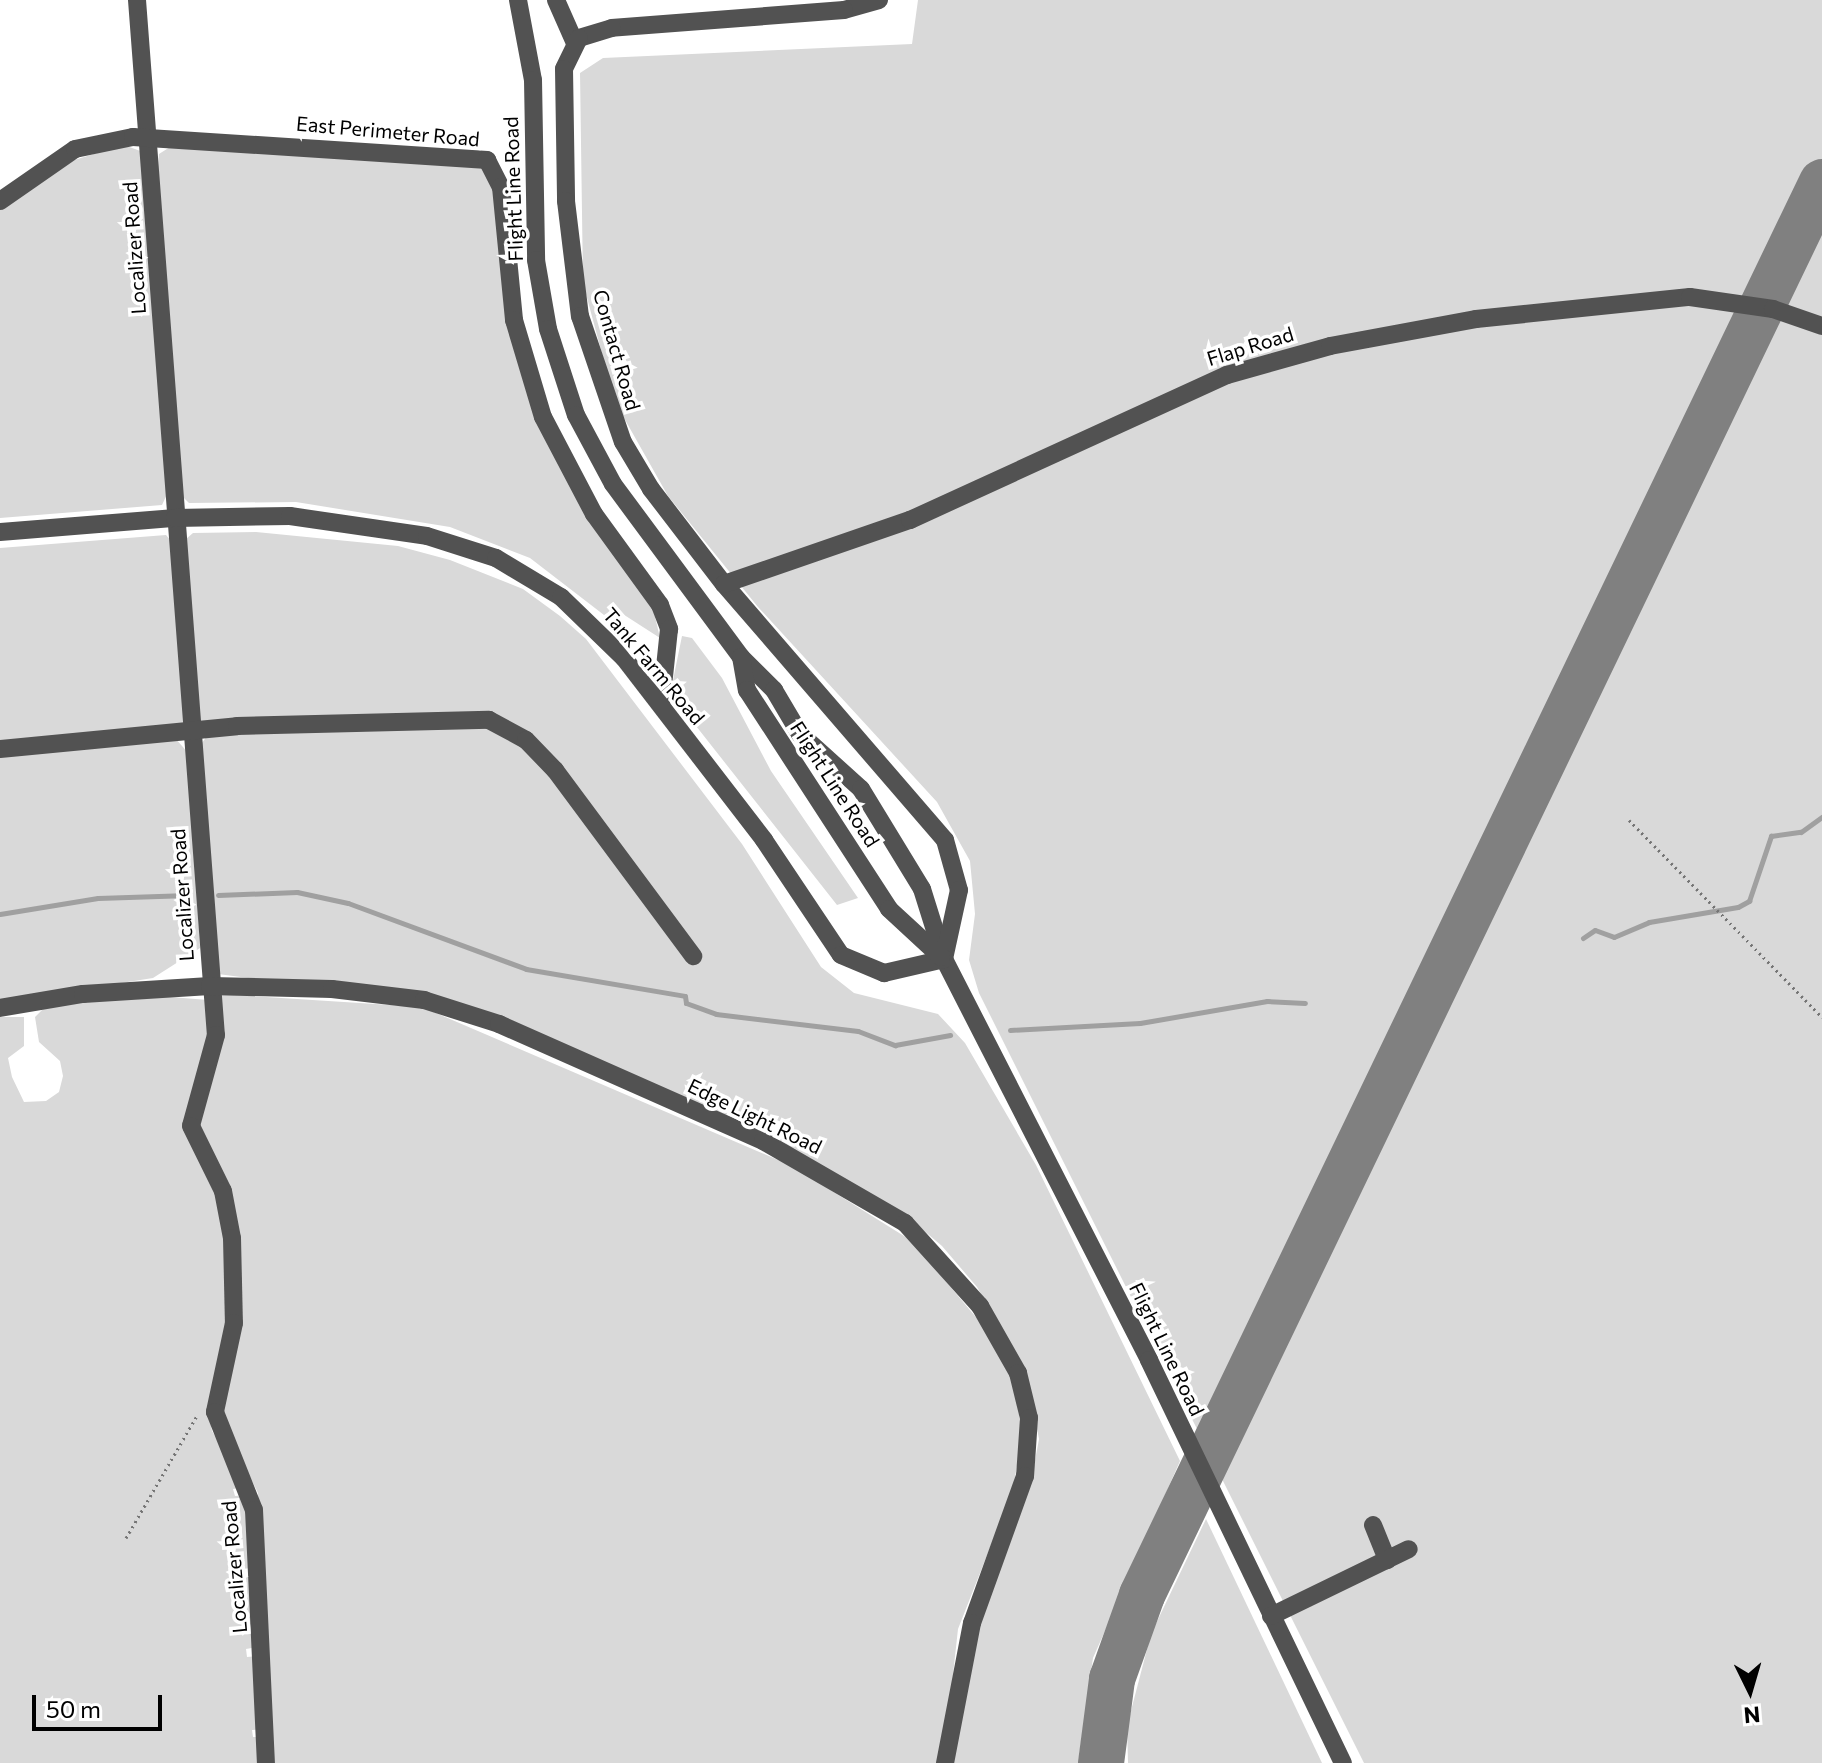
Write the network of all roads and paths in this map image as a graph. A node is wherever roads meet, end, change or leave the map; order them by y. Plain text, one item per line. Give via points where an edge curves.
1 (137, 0) edge
2 (518, 0) edge
3 (556, 0) edge
4 (879, 0) edge
5 (575, 43) junction
6 (148, 137) junction
7 (0, 201) edge
8 (1822, 326) edge
9 (175, 518) junction
10 (0, 532) edge
11 (724, 584) junction
12 (741, 657) junction
13 (661, 705) junction
14 (191, 732) junction
15 (0, 749) edge
16 (1629, 820) dead end
17 (693, 956) dead end
18 (944, 959) junction
19 (210, 986) junction
20 (0, 1008) edge
21 (1822, 1017) edge
22 (199, 1412) dead end
23 (1373, 1525) dead end
24 (126, 1538) dead end
25 (1409, 1549) dead end
26 (1387, 1560) junction
27 (1271, 1616) junction
28 (266, 1763) edge
29 (945, 1763) edge
30 (1343, 1763) edge

1 - 6 lane, Localizer Road
2 - 12 lane, Flight Line Road via 533,80 533,234 554,354 606,474
3 - 5 lane
4 - 5 lane via 844,10 612,28 590,32
5 - 11 lane, Contact Road via 564,69 565,190 587,342 631,458
6 - 7 lane, East Perimeter Road via 75,149
6 - 9 lane, Localizer Road
6 - 13 lane, East Perimeter Road via 475,155 494,167 501,187 509,295 543,417 594,514 660,605 669,629
8 - 11 lane, Flap Road via 1773,309 1690,297 1476,319 1330,346 1227,375 910,520
9 - 10 lane, Tank Farm Road
9 - 13 lane, Tank Farm Road via 327,520 474,549 561,597 624,658
9 - 14 lane, Localizer Road
11 - 18 lane, Contact Road via 945,840 959,890
12 - 18 lane, Flight Line Road via 747,690 889,909
12 - 18 lane, Flight Line Road via 774,690 800,734 861,789 922,889
13 - 18 lane, Tank Farm Road via 841,955 884,973
14 - 15 lane
14 - 17 lane via 420,718 502,724 537,751 573,792
14 - 19 lane, Localizer Road
16 - 21 path
18 - 27 lane, Flight Line Road
19 - 20 lane, Edge Light Road via 83,994
19 - 28 lane, Localizer Road via 216,1035 191,1126 223,1191 232,1238 234,1323 215,1412 254,1510
19 - 29 lane, Edge Light Road via 379,993 499,1024 763,1141 905,1223 948,1264 1009,1353 1030,1439 1017,1500 972,1623
22 - 24 path
23 - 26 lane
25 - 26 lane
26 - 27 lane
27 - 30 lane, Flight Line Road

